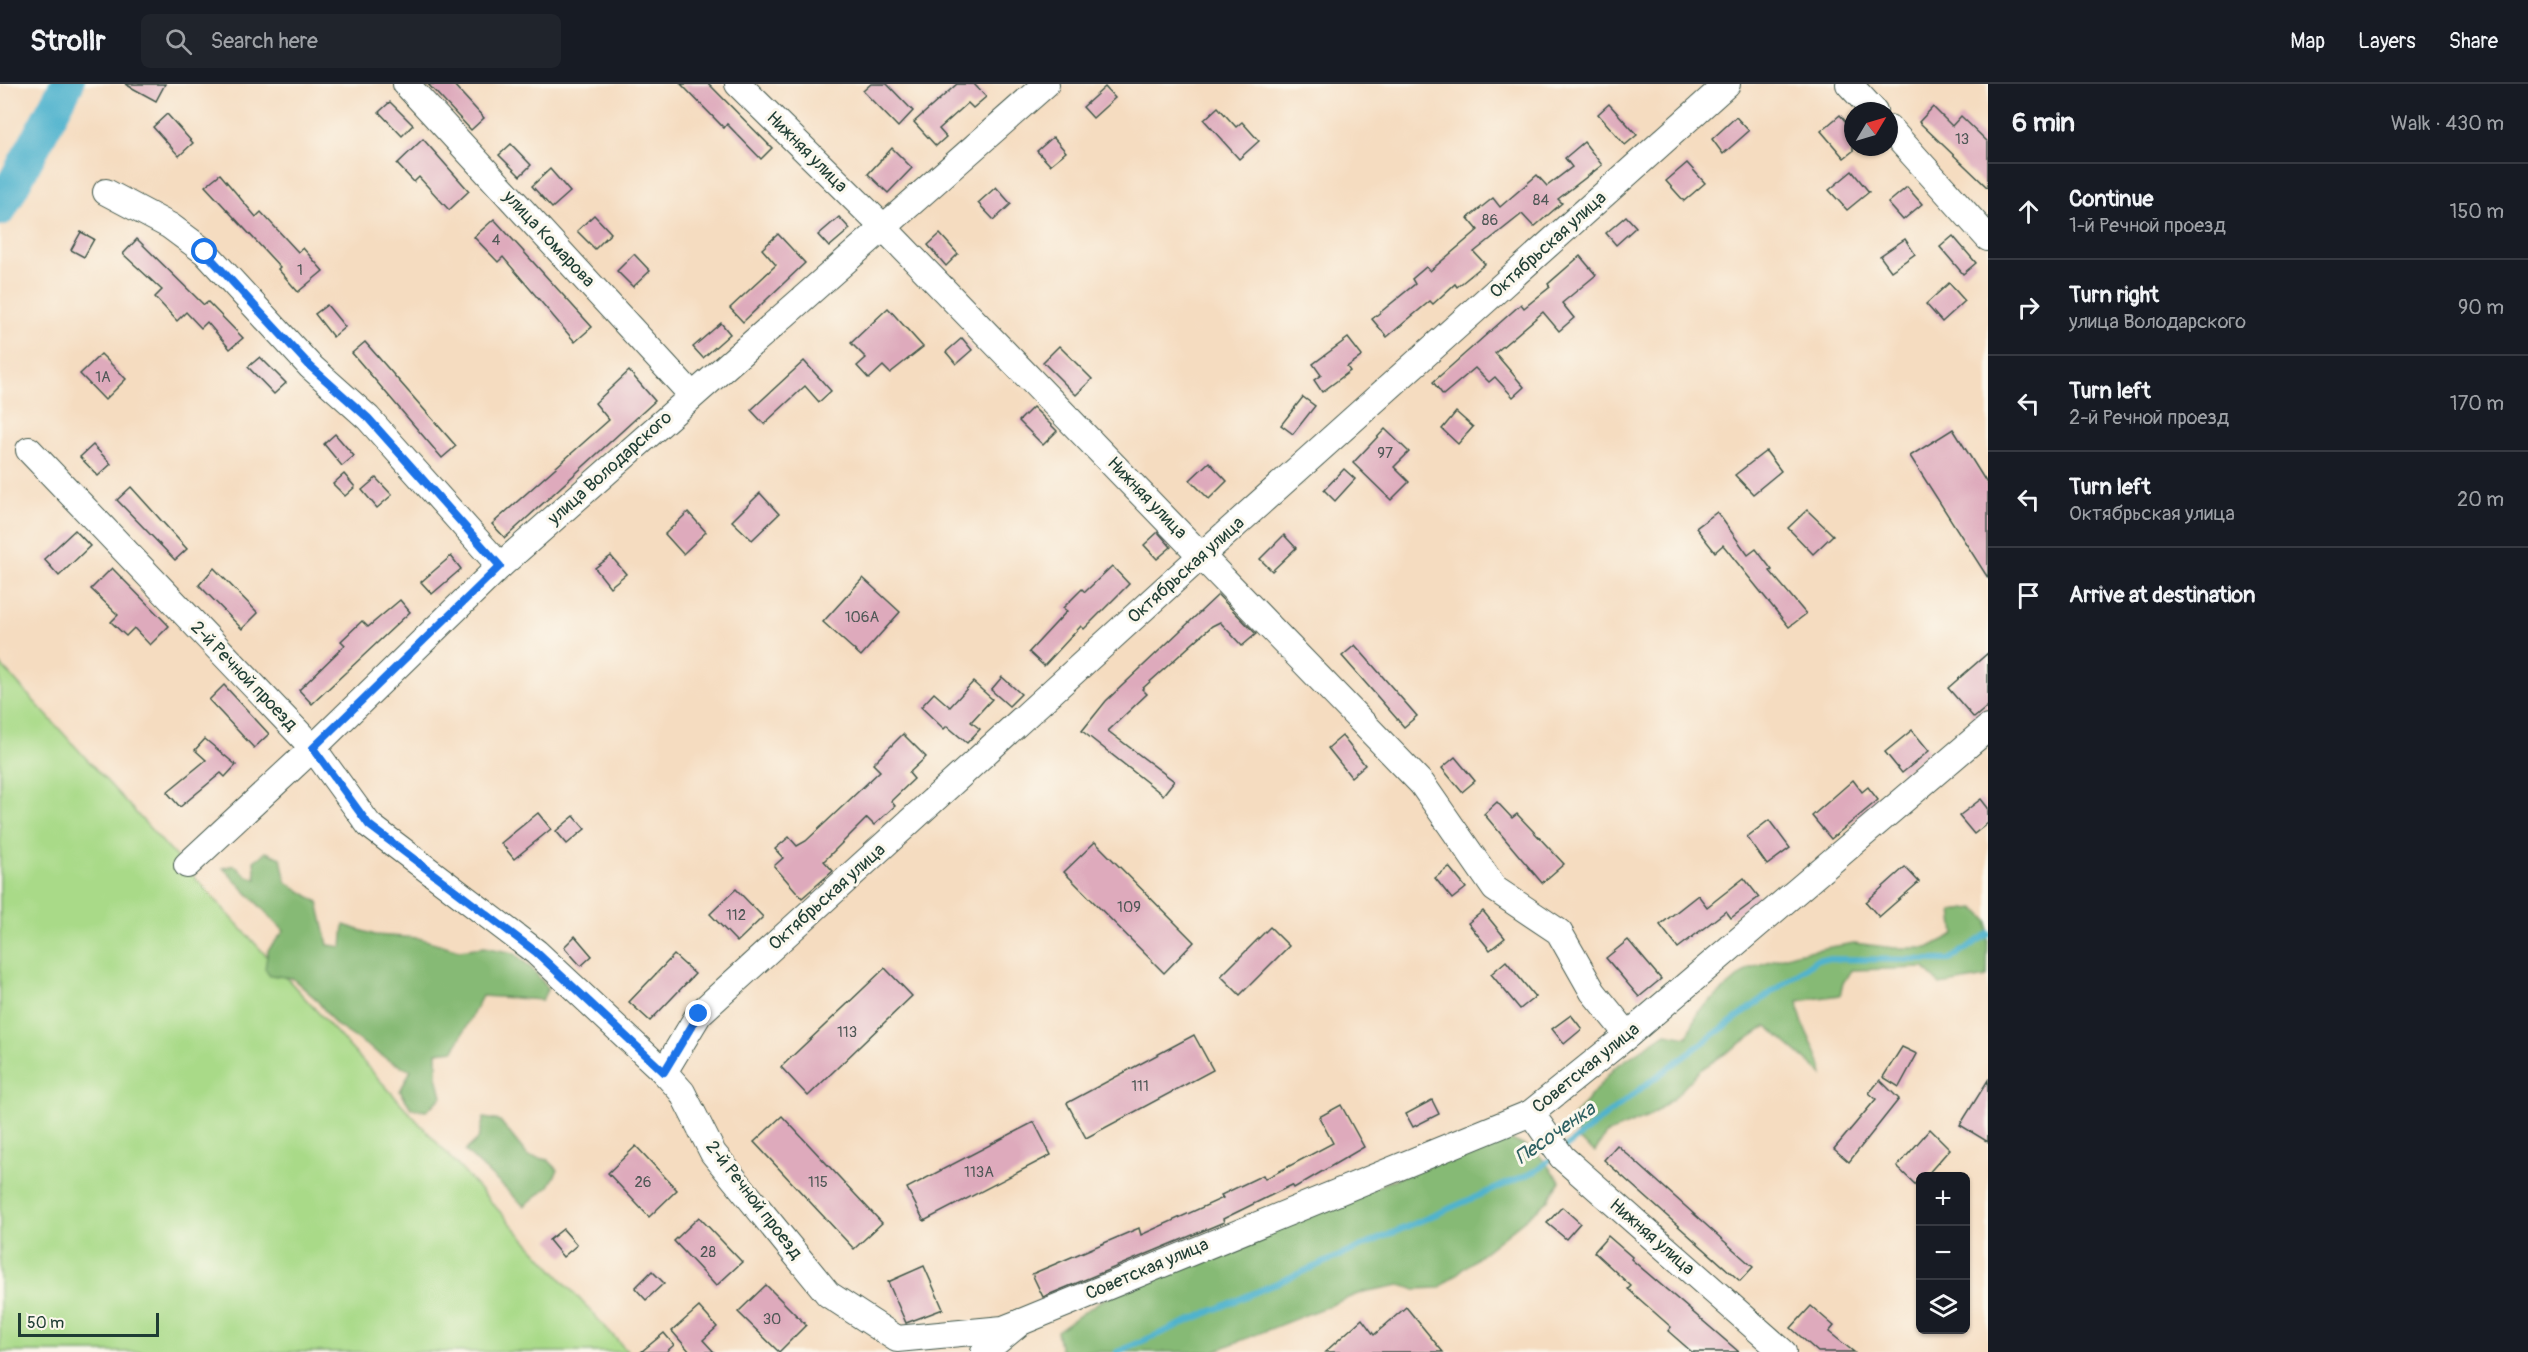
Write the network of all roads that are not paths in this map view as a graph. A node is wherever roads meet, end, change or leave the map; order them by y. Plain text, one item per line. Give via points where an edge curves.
1 (406, 84) edge
2 (738, 84) edge
3 (1046, 84) edge
4 (1727, 84) edge
5 (1849, 84) edge
6 (1866, 102) edge
7 (1898, 138) edge
8 (106, 192) dead end
9 (884, 228) junction
10 (1988, 238) edge
11 (692, 395) junction
12 (28, 450) dead end
13 (1202, 555) junction
14 (500, 566) junction
15 (1988, 728) edge
16 (313, 748) junction
17 (187, 865) dead end
18 (1628, 1035) junction
19 (664, 1072) junction
20 (1531, 1113) junction
21 (1022, 1322) junction
22 (984, 1352) edge
23 (1783, 1352) edge

1 - 11 street, улица Комарова
2 - 9 street, Нижняя улица
3 - 9 street, улица Володарского
4 - 13 street, Октябрьская улица
5 - 6 street
7 - 10 street
8 - 14 street via 170,226 205,252 310,366 368,418
9 - 11 street, улица Володарского
9 - 13 street, Нижняя улица
11 - 14 street, улица Володарского
12 - 16 street, 2-й Речной проезд
13 - 18 street, Нижняя улица via 1422,784 1495,889 1559,932 1593,992
13 - 19 street, Октябрьская улица via 699,1014
14 - 16 street, улица Володарского
15 - 18 street, Советская улица
16 - 17 street, улица Володарского
16 - 19 street, 2-й Речной проезд via 369,825 536,952
18 - 20 street, Советская улица
19 - 21 street, 2-й Речной проезд via 682,1092 713,1153 828,1294 897,1340 1003,1329
20 - 21 street, Советская улица
20 - 23 street, Нижняя улица via 1562,1157
21 - 22 street, Советская улица

